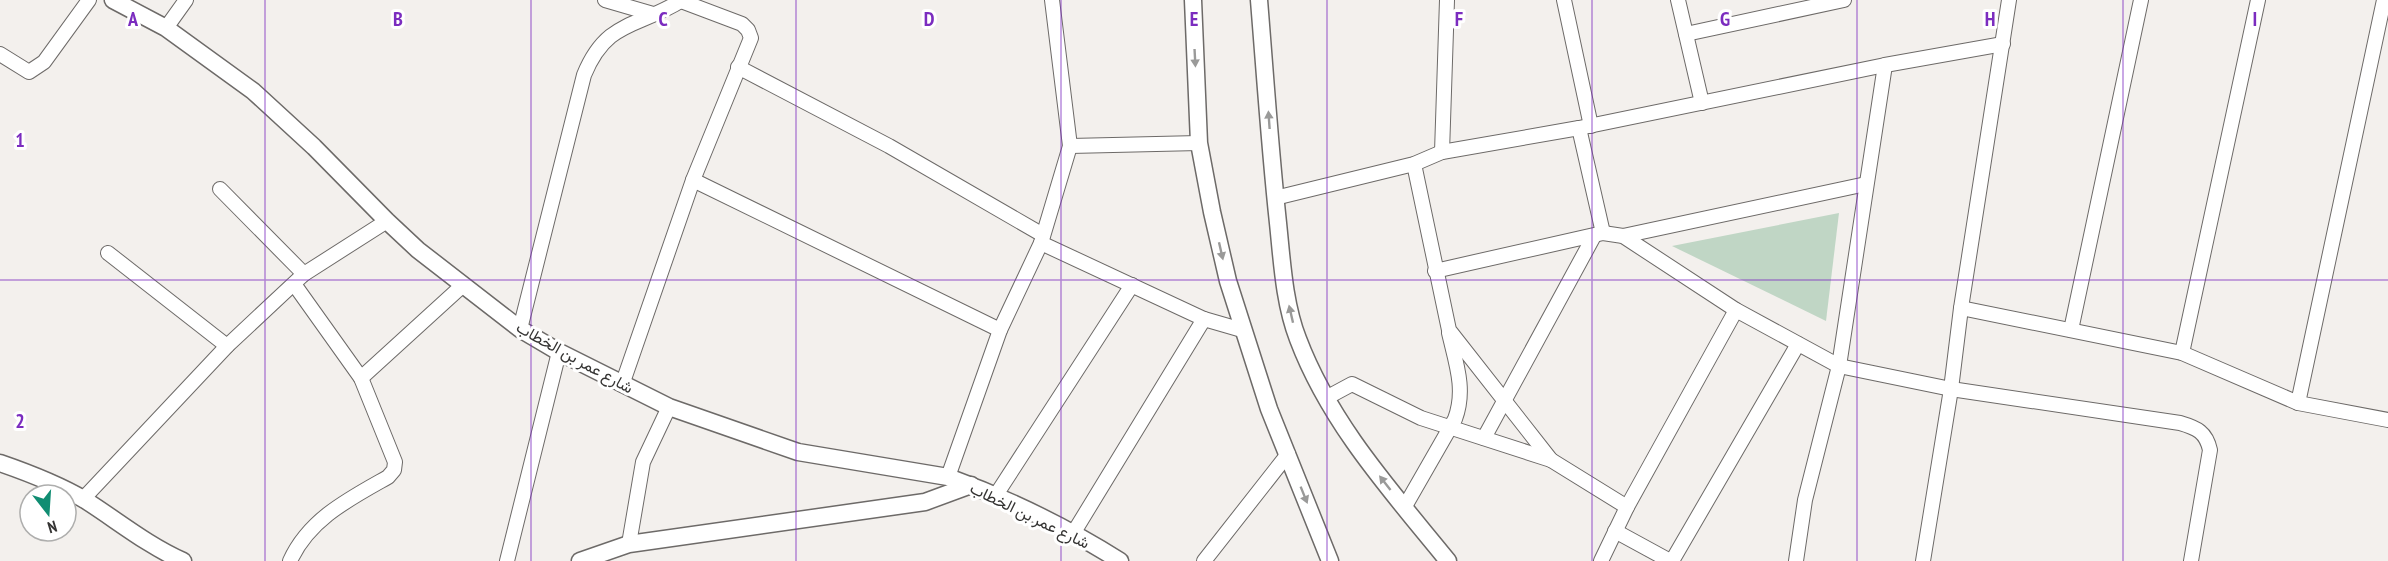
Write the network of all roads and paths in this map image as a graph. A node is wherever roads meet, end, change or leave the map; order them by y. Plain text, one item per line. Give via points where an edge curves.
1 (89, 0) edge
2 (113, 0) edge
3 (186, 0) edge
4 (605, 0) edge
5 (1052, 0) edge
6 (1193, 0) edge
7 (1259, 0) edge
8 (1448, 0) edge
9 (1564, 0) edge
10 (1678, 0) edge
11 (1844, 0) edge
12 (2009, 0) edge
13 (2141, 0) edge
14 (2258, 0) edge
15 (2384, 0) edge
16 (682, 1) edge
17 (1792, 5) edge
18 (653, 14) junction
19 (166, 28) junction
20 (1686, 34) junction
21 (2003, 44) junction
22 (0, 54) edge
23 (1885, 65) junction
24 (738, 67) junction
25 (1702, 104) junction
26 (1585, 127) junction
27 (1199, 143) junction
28 (1070, 146) junction
29 (1442, 152) junction
30 (1414, 164) junction
31 (693, 180) junction
32 (1866, 184) junction
33 (220, 189) dead end
34 (1275, 198) junction
35 (387, 221) junction
36 (1599, 235) junction
37 (1623, 236) junction
38 (1042, 239) junction
39 (108, 253) dead end
40 (1435, 271) junction
41 (299, 279) junction
42 (1132, 285) junction
43 (462, 286) junction
44 (1961, 309) junction
45 (1736, 310) junction
46 (1204, 319) junction
47 (520, 329) junction
48 (1000, 330) junction
49 (1242, 330) junction
50 (1449, 330) junction
51 (2071, 330) junction
52 (1798, 344) junction
53 (227, 346) junction
54 (559, 352) junction
55 (2182, 353) junction
56 (1839, 366) junction
57 (361, 378) junction
58 (622, 385) junction
59 (1951, 388) junction
60 (1326, 398) junction
61 (1506, 400) junction
62 (2298, 403) junction
63 (669, 407) junction
64 (2388, 420) edge
65 (1449, 427) junction
66 (1484, 438) junction
67 (1288, 454) junction
68 (1551, 460) junction
69 (0, 463) edge
70 (948, 477) junction
71 (971, 485) junction
72 (996, 495) junction
73 (83, 499) junction
74 (1627, 507) junction
75 (1404, 508) junction
76 (1615, 531) junction
77 (1074, 532) junction
78 (629, 544) junction
79 (183, 561) edge
80 (290, 561) edge
81 (507, 561) edge
82 (580, 561) edge
83 (1120, 561) edge
84 (1204, 561) edge
85 (1330, 561) edge
86 (1448, 561) edge
87 (1601, 561) edge
88 (1671, 561) edge
89 (1796, 561) edge
90 (1923, 561) edge
91 (2191, 561) edge

1 - 22 street via 35,70 29,72
2 - 19 street, شارع عمر بن الخطاب
3 - 19 street
4 - 18 street
5 - 28 street
6 -> 27 street
34 -> 7 street
8 - 29 street
9 - 26 street
10 - 20 street
11 - 17 street
12 - 21 street
13 - 51 street
14 - 55 street
15 - 62 street
16 - 18 street
16 - 24 street via 742,24 748,30 749,46
17 - 20 street
18 - 47 street via 603,41 587,66
19 - 35 street, شارع عمر بن الخطاب via 253,91
20 - 25 street
21 - 23 street
21 - 44 street
23 - 25 street
23 - 32 street
24 - 31 street
24 - 38 street via 889,146
25 - 26 street
26 - 29 street
26 - 36 street
27 - 28 street
27 -> 49 street
28 - 38 street
29 - 30 street
30 - 34 street
30 - 40 street
31 - 48 street
31 - 58 street
32 - 37 street
32 - 56 street
33 - 41 street
60 -> 34 street via 1298,339 1292,316
35 - 41 street
35 - 43 street, شارع عمر بن الخطاب
36 - 37 street
36 - 40 street
36 - 61 street
37 - 45 street
38 - 42 street
38 - 48 street
39 - 53 street
40 - 50 street
41 - 53 street
41 - 57 street
42 - 46 street
42 - 72 street
43 - 47 street, شارع عمر بن الخطاب
43 - 57 street
44 - 51 street
44 - 59 street
45 - 52 street
45 - 74 street
46 - 49 street
46 - 77 street
47 - 54 street, شارع عمر بن الخطاب
48 - 70 street
49 - 67 street
50 - 61 street
50 - 65 street via 1461,392 1460,405
51 - 55 street
52 - 56 street
52 - 88 street
53 - 73 street
54 - 58 street, شارع عمر بن الخطاب
54 - 81 street
55 - 62 street
56 - 59 street
56 - 89 street via 1805,500
57 - 80 street via 393,454 394,470 327,514 308,531
58 - 63 street, شارع عمر بن الخطاب
59 - 90 street
59 - 91 street via 2198,429 2208,439 2210,450
60 - 65 street via 1352,384 1421,418
75 -> 60 street
61 - 66 street
61 - 68 street
62 - 64 street
63 - 70 street, شارع عمر بن الخطاب via 798,452
63 - 78 street via 643,462
65 - 66 street
65 - 75 street
66 - 68 street
67 - 84 street
67 -> 85 street
68 - 74 street
69 - 73 street via 36,475
70 - 71 street, شارع عمر بن الخطاب
71 - 72 street, شارع عمر بن الخطاب
71 - 78 street via 925,502
72 - 77 street, شارع عمر بن الخطاب
73 - 79 street via 156,549
74 - 76 street
75 - 86 street
76 - 87 street
76 - 88 street
77 - 83 street, شارع عمر بن الخطاب
78 - 82 street

